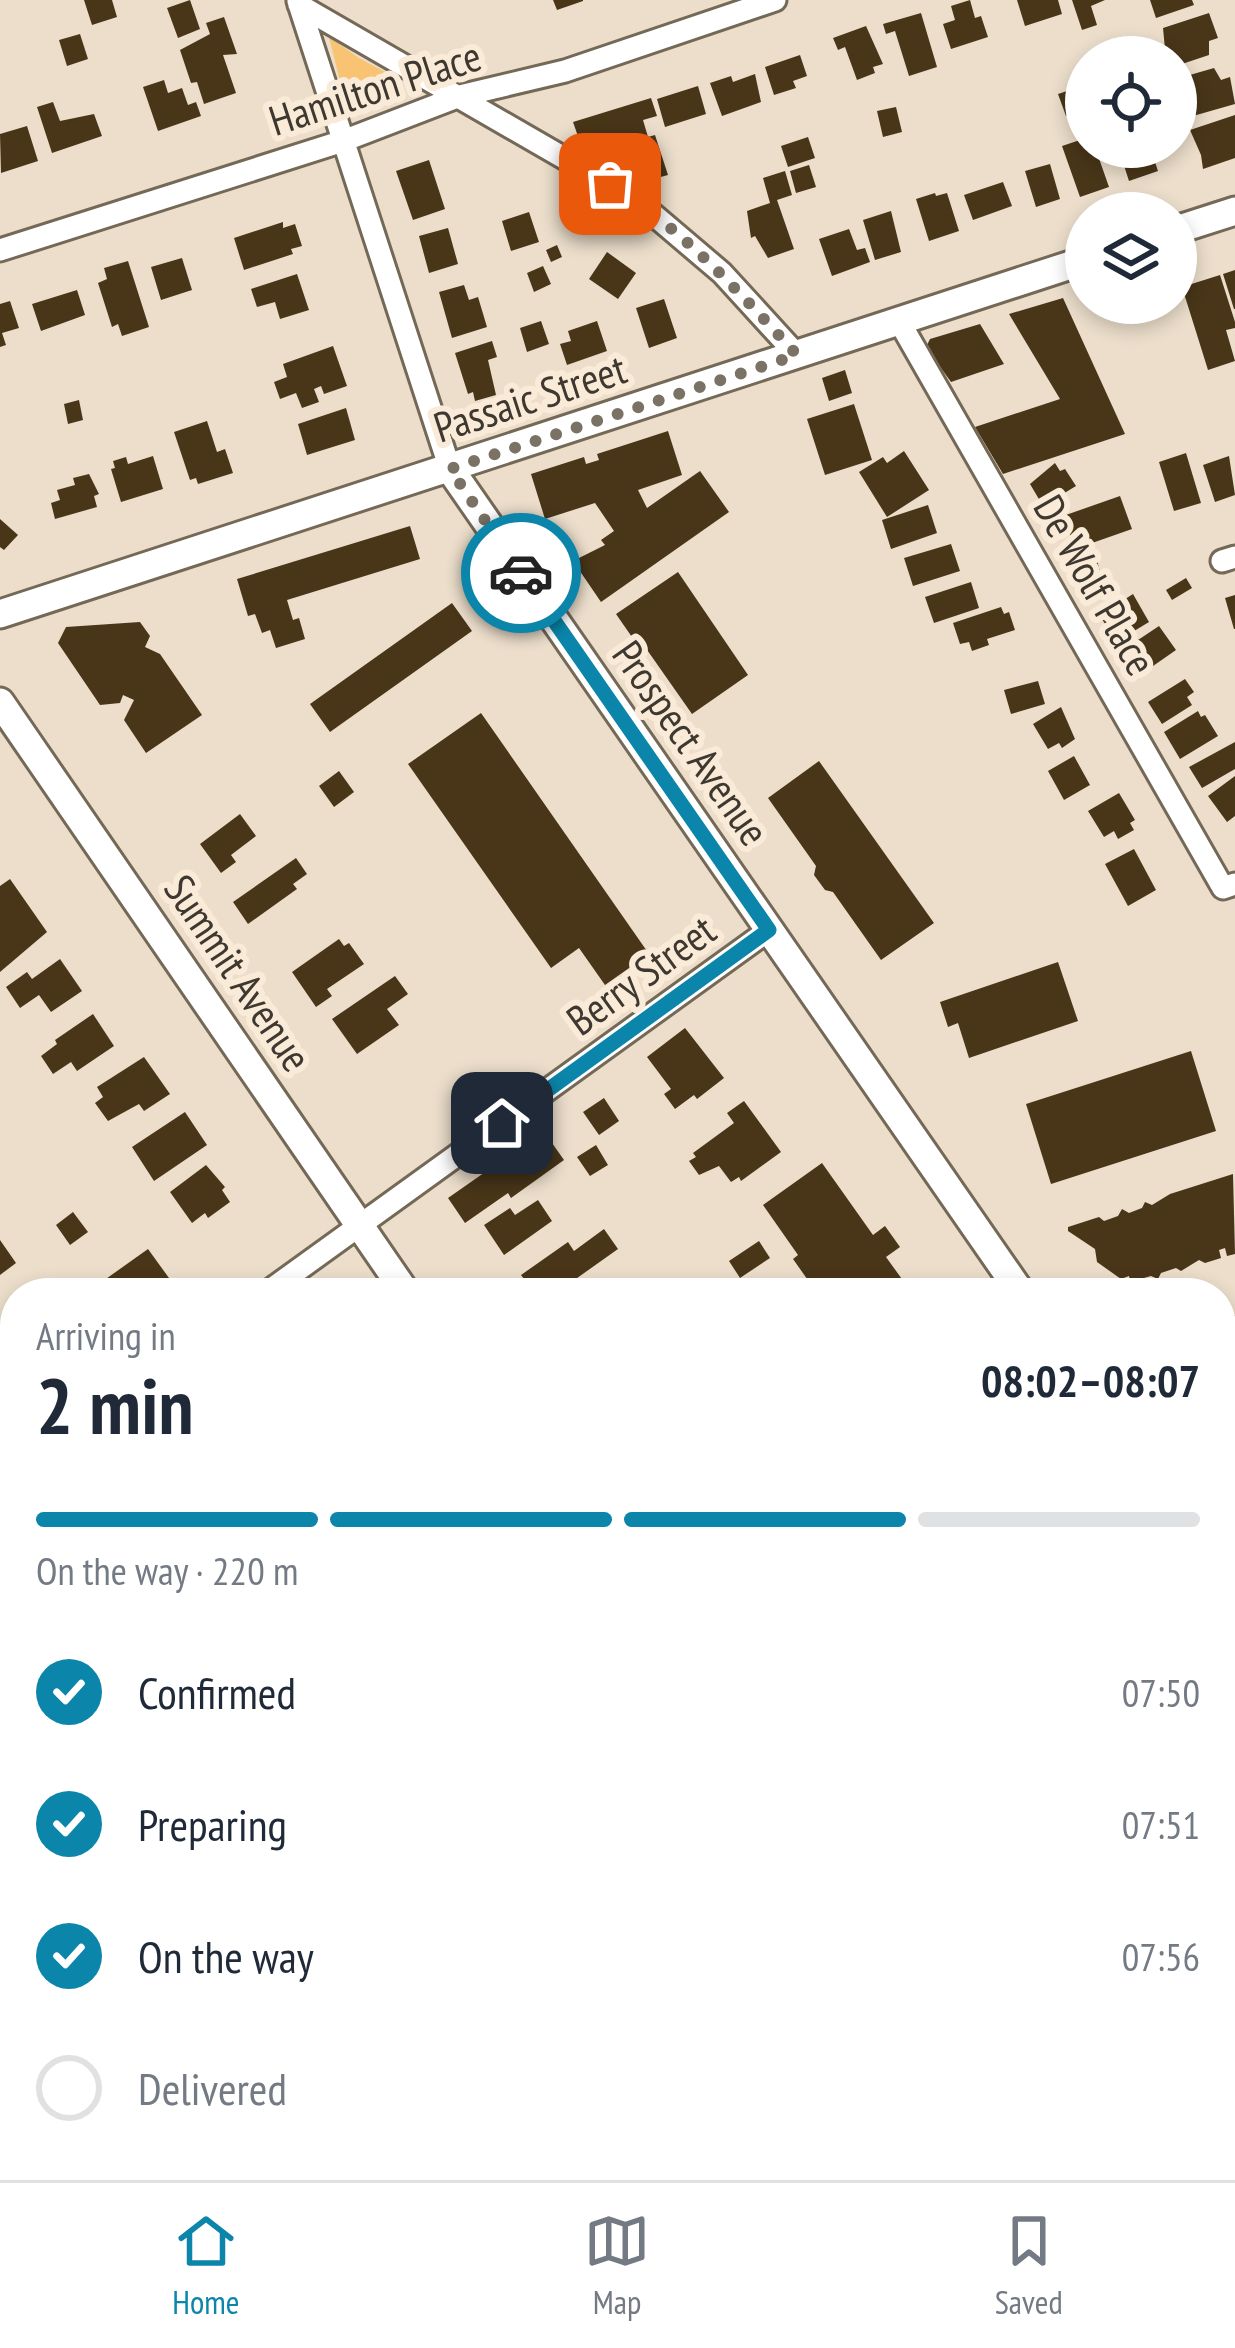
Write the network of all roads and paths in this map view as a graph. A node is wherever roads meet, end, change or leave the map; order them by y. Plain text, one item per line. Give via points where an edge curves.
1 (775, 0) edge
2 (298, 3) edge
3 (460, 96) junction
4 (343, 141) junction
5 (1235, 211) edge
6 (1197, 223) edge
7 (0, 250) edge
8 (1065, 267) edge
9 (899, 321) junction
10 (797, 355) junction
11 (450, 469) junction
12 (0, 614) edge
13 (0, 702) edge
14 (1229, 886) edge
15 (769, 930) junction
16 (360, 1226) junction
17 (287, 1278) edge
18 (396, 1278) edge
19 (1011, 1278) edge

1 - 3 street, Hamilton Place via 565,71
2 - 3 street
2 - 4 street, Prospect Avenue
3 - 4 street, Hamilton Place
3 - 10 street via 650,211 722,272
4 - 7 street, Hamilton Place
4 - 11 street, Prospect Avenue
5 - 6 street
8 - 9 street, Passaic Street
9 - 10 street, Passaic Street
9 - 14 street, De Wolf Place
10 - 11 street, Passaic Street
11 - 12 street, Passaic Street
11 - 15 street, Prospect Avenue
13 - 16 street, Summit Avenue
15 - 16 street, Berry Street
15 - 19 street, Prospect Avenue
16 - 17 street, Berry Street
16 - 18 street, Summit Avenue

